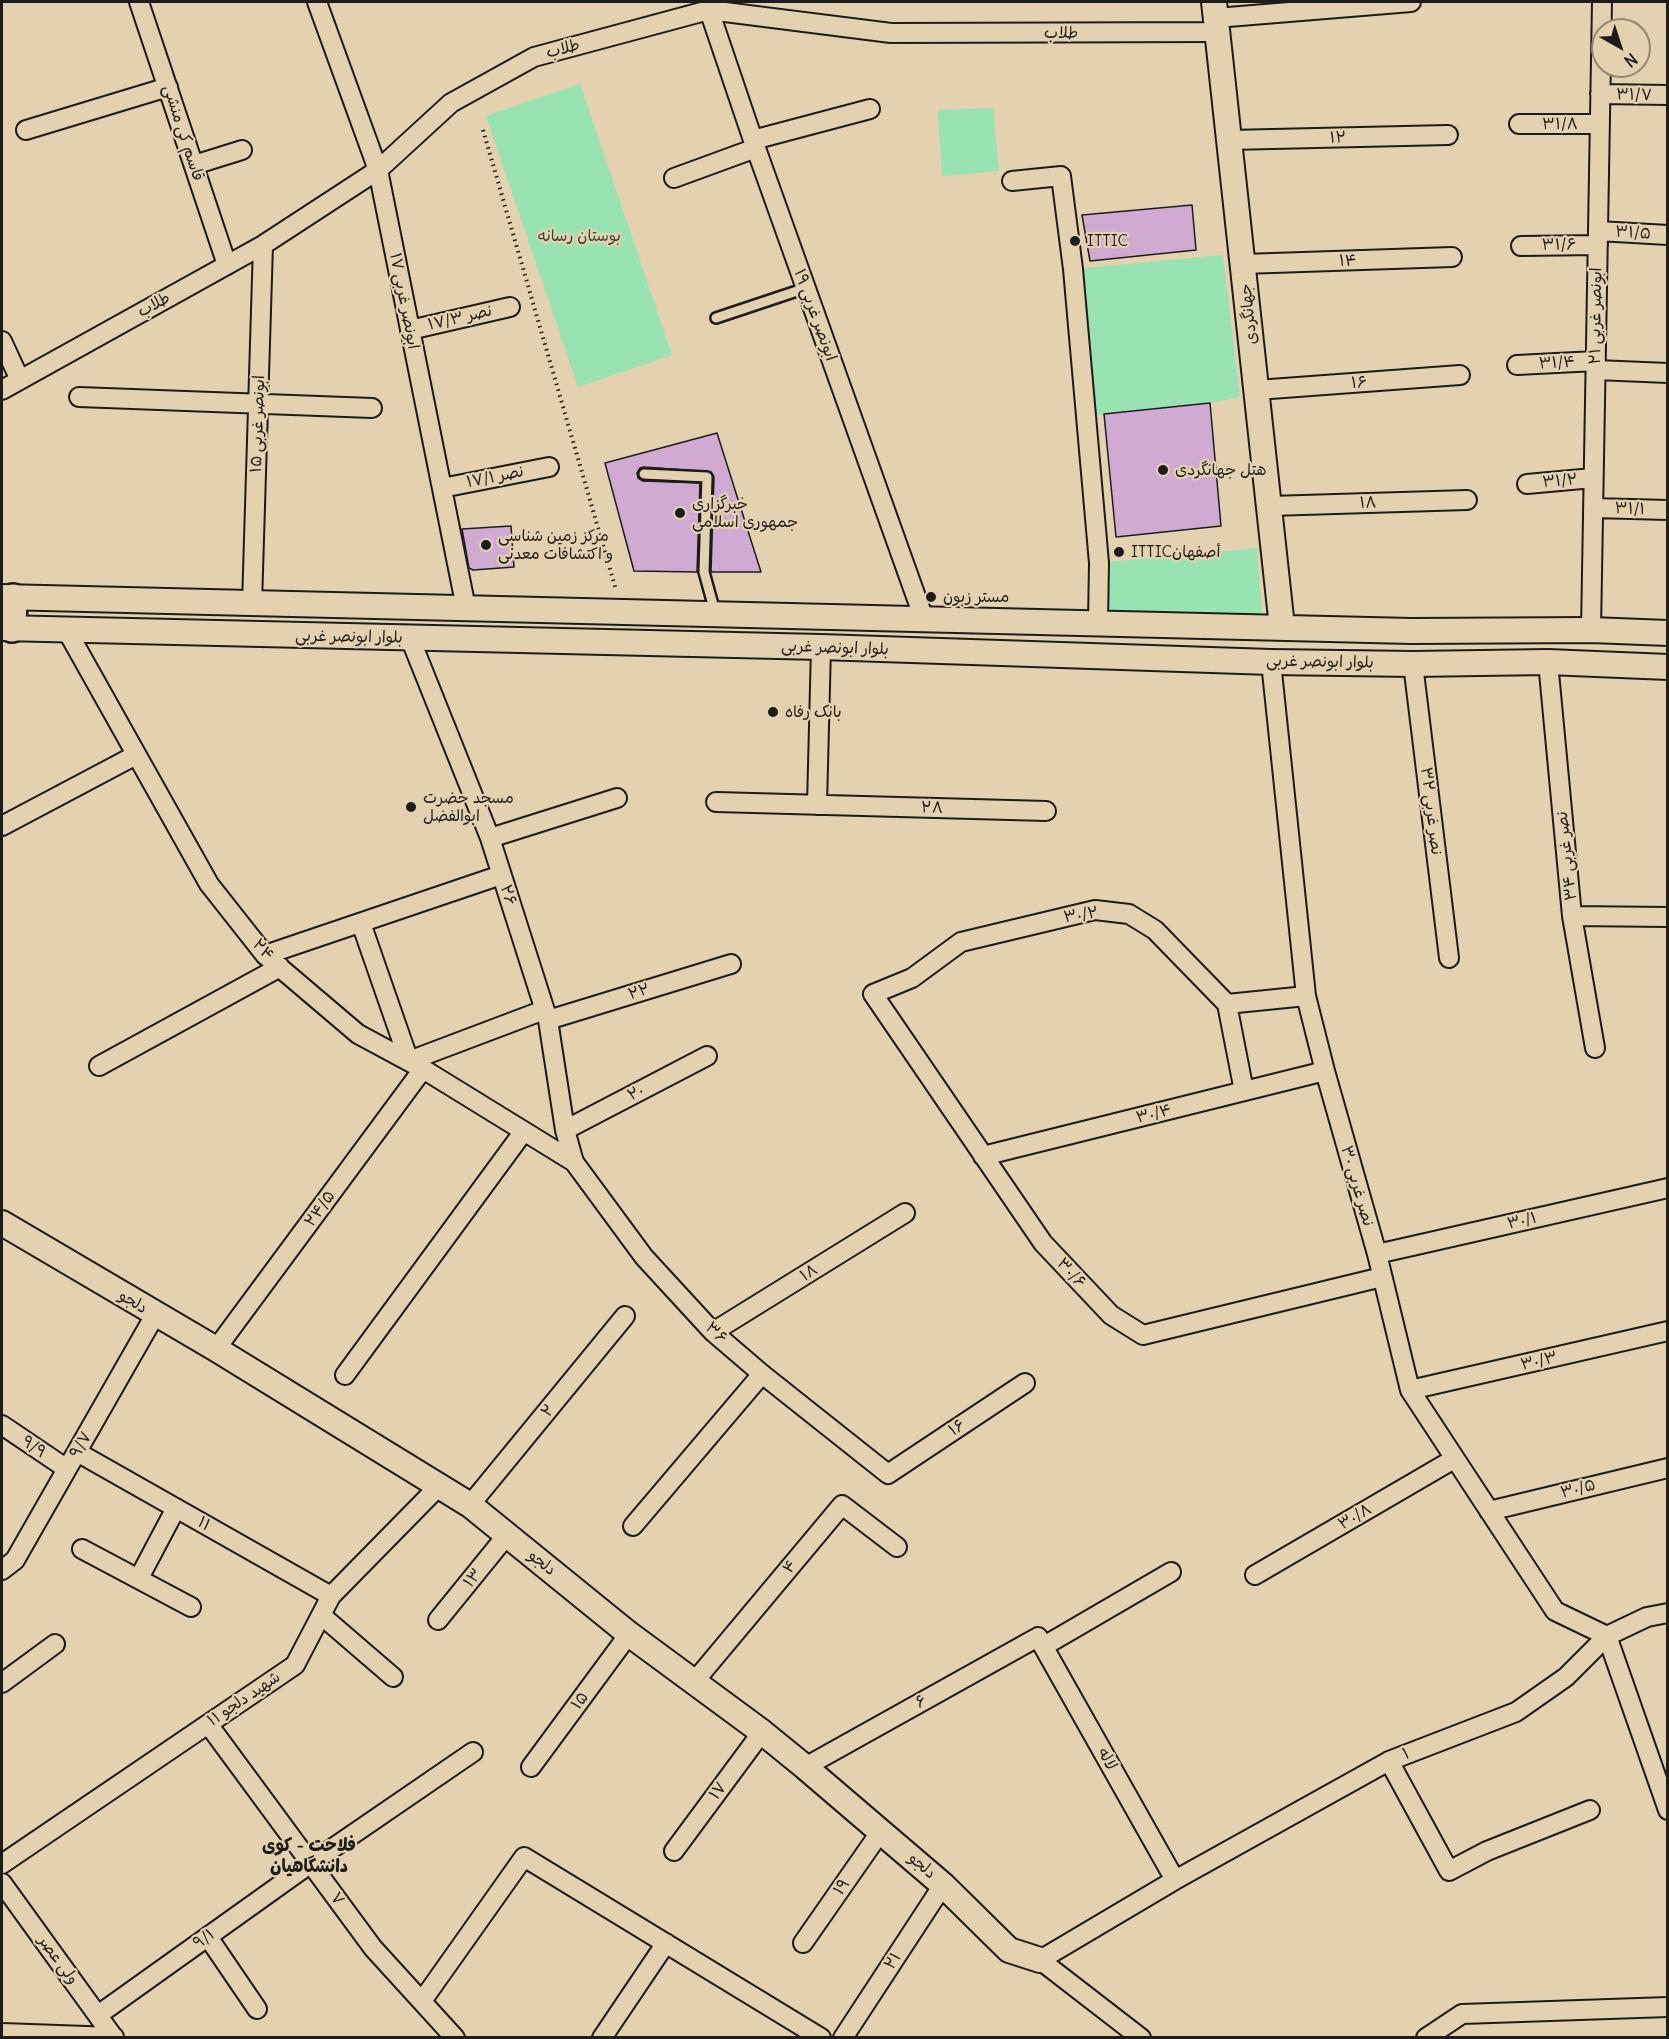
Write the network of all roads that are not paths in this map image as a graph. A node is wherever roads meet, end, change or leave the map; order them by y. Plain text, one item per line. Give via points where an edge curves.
1 (139, 2) edge
2 (317, 2) edge
3 (788, 2) edge
4 (1411, 2) edge
5 (1602, 2) edge
6 (709, 10) junction
7 (1216, 17) edge
8 (789, 20) junction
9 (168, 87) junction
10 (1600, 94) junction
11 (1668, 95) edge
12 (870, 109) dead end
13 (1519, 124) dead end
14 (1600, 124) junction
15 (26, 130) dead end
16 (1448, 135) dead end
17 (1229, 140) junction
18 (754, 144) junction
19 (242, 150) dead end
20 (194, 165) junction
21 (378, 170) junction
22 (674, 178) dead end
23 (1012, 181) dead end
24 (1668, 235) edge
25 (1598, 238) junction
26 (263, 245) junction
27 (1521, 246) dead end
28 (1452, 257) dead end
29 (1243, 264) junction
30 (227, 265) junction
31 (806, 288) junction
32 (510, 307) dead end
33 (716, 318) dead end
34 (410, 330) junction
35 (2, 341) edge
36 (1517, 365) dead end
37 (1596, 365) junction
38 (1668, 373) edge
39 (1460, 375) dead end
40 (20, 380) junction
41 (2, 390) edge
42 (1257, 390) junction
43 (79, 398) dead end
44 (258, 404) junction
45 (372, 408) dead end
46 (549, 467) dead end
47 (644, 474) dead end
48 (1593, 478) junction
49 (1527, 484) dead end
50 (441, 488) junction
51 (1467, 501) dead end
52 (1270, 506) junction
53 (1593, 508) junction
54 (1668, 510) edge
55 (7, 598) edge
56 (252, 604) junction
57 (466, 608) junction
58 (716, 614) junction
59 (924, 619) junction
60 (1098, 622) junction
61 (1282, 627) junction
62 (7, 628) edge
63 (66, 630) junction
64 (1591, 630) junction
65 (1668, 633) edge
66 (410, 638) junction
67 (821, 647) junction
68 (1271, 662) junction
69 (1548, 662) junction
70 (1413, 664) junction
71 (1668, 667) edge
72 (136, 755) junction
73 (617, 798) dead end
74 (717, 802) dead end
75 (817, 805) junction
76 (1046, 811) dead end
77 (2, 826) edge
78 (490, 838) junction
79 (501, 875) junction
80 (1572, 916) junction
81 (1668, 917) edge
82 (361, 922) junction
83 (265, 955) junction
84 (1449, 958) dead end
85 (731, 964) dead end
86 (280, 967) junction
87 (873, 994) joint
88 (1306, 996) junction
89 (1227, 1004) junction
90 (546, 1015) junction
91 (1595, 1048) dead end
92 (707, 1056) dead end
93 (416, 1065) junction
94 (99, 1066) dead end
95 (1325, 1071) junction
96 (1244, 1091) junction
97 (566, 1130) junction
98 (524, 1131) junction
99 (983, 1156) junction
100 (574, 1162) junction
101 (1668, 1188) edge
102 (905, 1213) dead end
103 (2, 1223) edge
104 (1377, 1254) junction
105 (1382, 1277) junction
106 (155, 1315) junction
107 (625, 1316) dead end
108 (1668, 1331) edge
109 (713, 1332) junction
110 (216, 1349) junction
111 (345, 1374) dead end
112 (762, 1374) junction
113 (1025, 1383) dead end
114 (1410, 1390) junction
115 (2, 1425) edge
116 (77, 1452) junction
117 (1454, 1459) junction
118 (1668, 1468) edge
119 (67, 1469) junction
120 (888, 1474) joint
121 (440, 1485) junction
122 (470, 1505) junction
123 (176, 1508) junction
124 (1489, 1511) junction
125 (633, 1526) dead end
126 (507, 1535) junction
127 (897, 1547) dead end
128 (82, 1549) dead end
129 (6, 1559) edge
130 (1171, 1572) dead end
131 (1256, 1575) dead end
132 (139, 1578) junction
133 (331, 1596) junction
134 (191, 1607) dead end
135 (1668, 1613) edge
136 (321, 1615) junction
137 (438, 1620) dead end
138 (629, 1634) junction
139 (1607, 1636) junction
140 (1041, 1642) junction
141 (56, 1644) dead end
142 (393, 1677) dead end
143 (694, 1682) junction
144 (2, 1683) edge
145 (208, 1724) junction
146 (762, 1732) junction
147 (473, 1752) dead end
148 (1389, 1761) junction
149 (531, 1767) dead end
150 (805, 1767) junction
151 (1590, 1810) dead end
152 (1668, 1810) edge
153 (881, 1831) junction
154 (674, 1851) dead end
155 (311, 1863) junction
156 (2, 1864) edge
157 (1175, 1880) junction
158 (2, 1883) edge
159 (943, 1885) junction
160 (208, 1937) junction
161 (666, 1943) junction
162 (802, 1943) dead end
163 (1040, 1960) junction
164 (422, 2001) junction
165 (1668, 2007) edge
166 (257, 2009) dead end
167 (98, 2015) junction
168 (2, 2033) edge
169 (114, 2037) edge
170 (455, 2037) edge
171 (602, 2037) edge
172 (821, 2037) edge
173 (843, 2037) edge
174 (1141, 2037) edge
175 (1426, 2037) edge

1 - 9 street, قاسم کی منشی
2 - 21 street, ابونصر غربی ۱۷
3 - 8 street
4 - 7 street, طلاب
5 - 10 street, ابونصر غربی ۲۱
6 - 8 street, طلاب
6 - 18 street, ابونصر غربی ۱۹
6 - 21 street, طلاب via 534,57 451,103
7 - 8 street, طلاب via 891,33
7 - 17 main road, جهانگردی
9 - 15 street
9 - 20 street, قاسم کی منشی
10 - 11 street, ۳۱/۷
10 - 14 street, ابونصر غربی ۲۱
12 - 18 street
13 - 14 street, ۳۱/۸
14 - 25 street, ابونصر غربی ۲۱
16 - 17 street, ۱۲
17 - 29 main road, جهانگردی
18 - 22 street
18 - 31 street, ابونصر غربی ۱۹
19 - 20 street
20 - 30 street, قاسم کی منشی
21 - 26 street, طلاب
21 - 34 street, ابونصر غربی ۱۷
23 - 60 street via 1061,176 1099,563
24 - 25 street, ۳۱/۵
25 - 27 street, ۳۱/۶
25 - 37 street, ابونصر غربی ۲۱
26 - 30 street, طلاب
26 - 44 street, ابونصر غربی ۱۵
28 - 29 street, ۱۴
29 - 42 main road, جهانگردی
30 - 40 street, طلاب
31 - 33 lane
31 - 59 street, ابونصر غربی ۱۹
32 - 34 street, نصر ۱۷/۳
34 - 50 street, ابونصر غربی ۱۷
35 - 40 street
36 - 37 street, ۳۱/۴
37 - 38 street, ۳۱/۴
37 - 48 street, ابونصر غربی ۲۱
39 - 42 street, ۱۶
40 - 41 street, طلاب
42 - 52 main road, جهانگردی
43 - 44 street
44 - 45 street
44 - 56 street, ابونصر غربی ۱۵
46 - 50 street, نصر ۱۷/۱
47 - 58 lane via 707,477 704,572
48 - 49 street, ۳۱/۲
48 - 53 street, ابونصر غربی ۲۱
50 - 57 street, ابونصر غربی ۱۷
51 - 52 street, ۱۸
52 - 61 main road, جهانگردی
53 - 54 street, ۳۱/۱
53 - 64 street, ابونصر غربی ۲۱
55 - 56 main road, بلوار ابونصر غربی
55 - 62 main road
56 - 57 main road, بلوار ابونصر غربی
57 - 58 main road, بلوار ابونصر غربی
58 - 59 main road, بلوار ابونصر غربی
59 - 60 main road, بلوار ابونصر غربی
60 - 61 main road, بلوار ابونصر غربی
61 - 64 main road, بلوار ابونصر غربی
62 - 63 main road, بلوار ابونصر غربی
63 - 66 main road, بلوار ابونصر غربی
63 - 72 street, ۲۴
64 - 65 main road, بلوار ابونصر غربی
66 - 67 main road, بلوار ابونصر غربی
66 - 78 street, ۲۶
67 - 68 main road, بلوار ابونصر غربی
67 - 75 street
68 - 70 main road, بلوار ابونصر غربی
68 - 88 street, نصر غربی ۳۰
69 - 70 main road, بلوار ابونصر غربی
69 - 71 main road, بلوار ابونصر غربی
69 - 80 street, نصر غربی ۳۴
70 - 84 street, نصر غربی ۳۲
72 - 77 street
72 - 83 street, ۲۴ via 209,884
73 - 78 street
74 - 75 street, ۲۸
75 - 76 street, ۲۸
78 - 79 street, ۲۶
79 - 82 street
79 - 90 street, ۲۶
80 - 81 street
80 - 91 street, نصر غربی ۳۴
82 - 83 street
82 - 93 street
83 - 86 street, ۲۴
85 - 90 street, ۲۲
86 - 93 street, ۲۴ via 358,1034
86 - 94 street
87 - 89 street, ۳۰/۲ via 912,978 962,942 1095,910 1129,914 1155,930
87 - 99 street, ۳۰/۶
88 - 89 street
88 - 95 street, نصر غربی ۳۰
89 - 96 street
90 - 93 street, ۲۲
90 - 97 street, ۲۶
92 - 97 street, ۲۰
93 - 98 street, ۲۴
93 - 110 street, ۲۴/۵
95 - 96 street, ۳۰/۴
95 - 104 street, نصر غربی ۳۰
96 - 99 street, ۳۰/۴
97 - 100 street, ۲۶
98 - 100 street, ۲۴
98 - 111 street
99 - 105 street, ۳۰/۶ via 1043,1243 1111,1315 1143,1335
100 - 109 street, ۳۶ via 644,1257
101 - 104 street, ۳۰/۱
102 - 109 street, ۱۸
103 - 106 main road, دلجو
104 - 105 street, نصر غربی ۳۰
105 - 114 street, نصر غربی ۳۰
106 - 110 main road, دلجو
106 - 116 street, ۹/۷
107 - 122 street, ۲
108 - 114 street, ۳۰/۳
109 - 112 street, ۳۶
110 - 121 main road, دلجو
112 - 120 street, ۳۶
112 - 125 street
113 - 120 street, ۱۶
114 - 117 street, نصر غربی ۳۰
115 - 119 street, ۹/۹
116 - 119 street, ۹/۷
116 - 123 street, ۱۱
117 - 124 street, نصر غربی ۳۰
117 - 131 street, ۳۰/۸
118 - 124 street, ۳۰/۵
119 - 129 street, ۹/۷
121 - 122 main road, دلجو
121 - 133 street, شهید دلجو ۱۱
122 - 126 main road, دلجو
123 - 132 street
123 - 133 street, ۱۱
124 - 139 street, نصر غربی ۳۰ via 1556,1611
126 - 137 street, ۱۳
126 - 138 main road, دلجو
127 - 143 street, ۴ via 842,1505
128 - 132 street
130 - 140 street, ۶
132 - 134 street
133 - 136 street, شهید دلجو ۱۱
135 - 139 street, ۱ via 1647,1617
136 - 142 street
136 - 145 street, شهید دلجو ۱۱ via 295,1665
138 - 143 main road, دلجو
138 - 149 street, ۱۵
139 - 148 street, ۱ via 1566,1677 1516,1712
139 - 152 street
140 - 150 street, ۶
140 - 157 street, لاله
141 - 144 street
143 - 146 main road, دلجو
145 - 155 street, ۷
145 - 156 street, شهید دلجو ۱۱
146 - 150 main road, دلجو
146 - 154 street, ۱۷
147 - 155 street, ۹/۱
148 - 151 street via 1449,1871 1487,1851
148 - 157 street, ۱
150 - 153 main road, دلجو
153 - 159 main road, دلجو
153 - 162 street, ۱۹
155 - 160 street, ۹/۱
155 - 164 street, ۷ via 373,1948
157 - 163 street, ۱
158 - 167 street, ولی عصر
159 - 163 main road, دلجو via 1009,1950
159 - 173 street, ۲۱
160 - 166 street
160 - 167 street, ۹/۱
161 - 164 street via 524,1857
161 - 171 street
161 - 172 street
163 - 174 street
164 - 170 street, ۷
165 - 175 street via 1462,2014
167 - 169 street, ولی عصر
168 - 169 street

